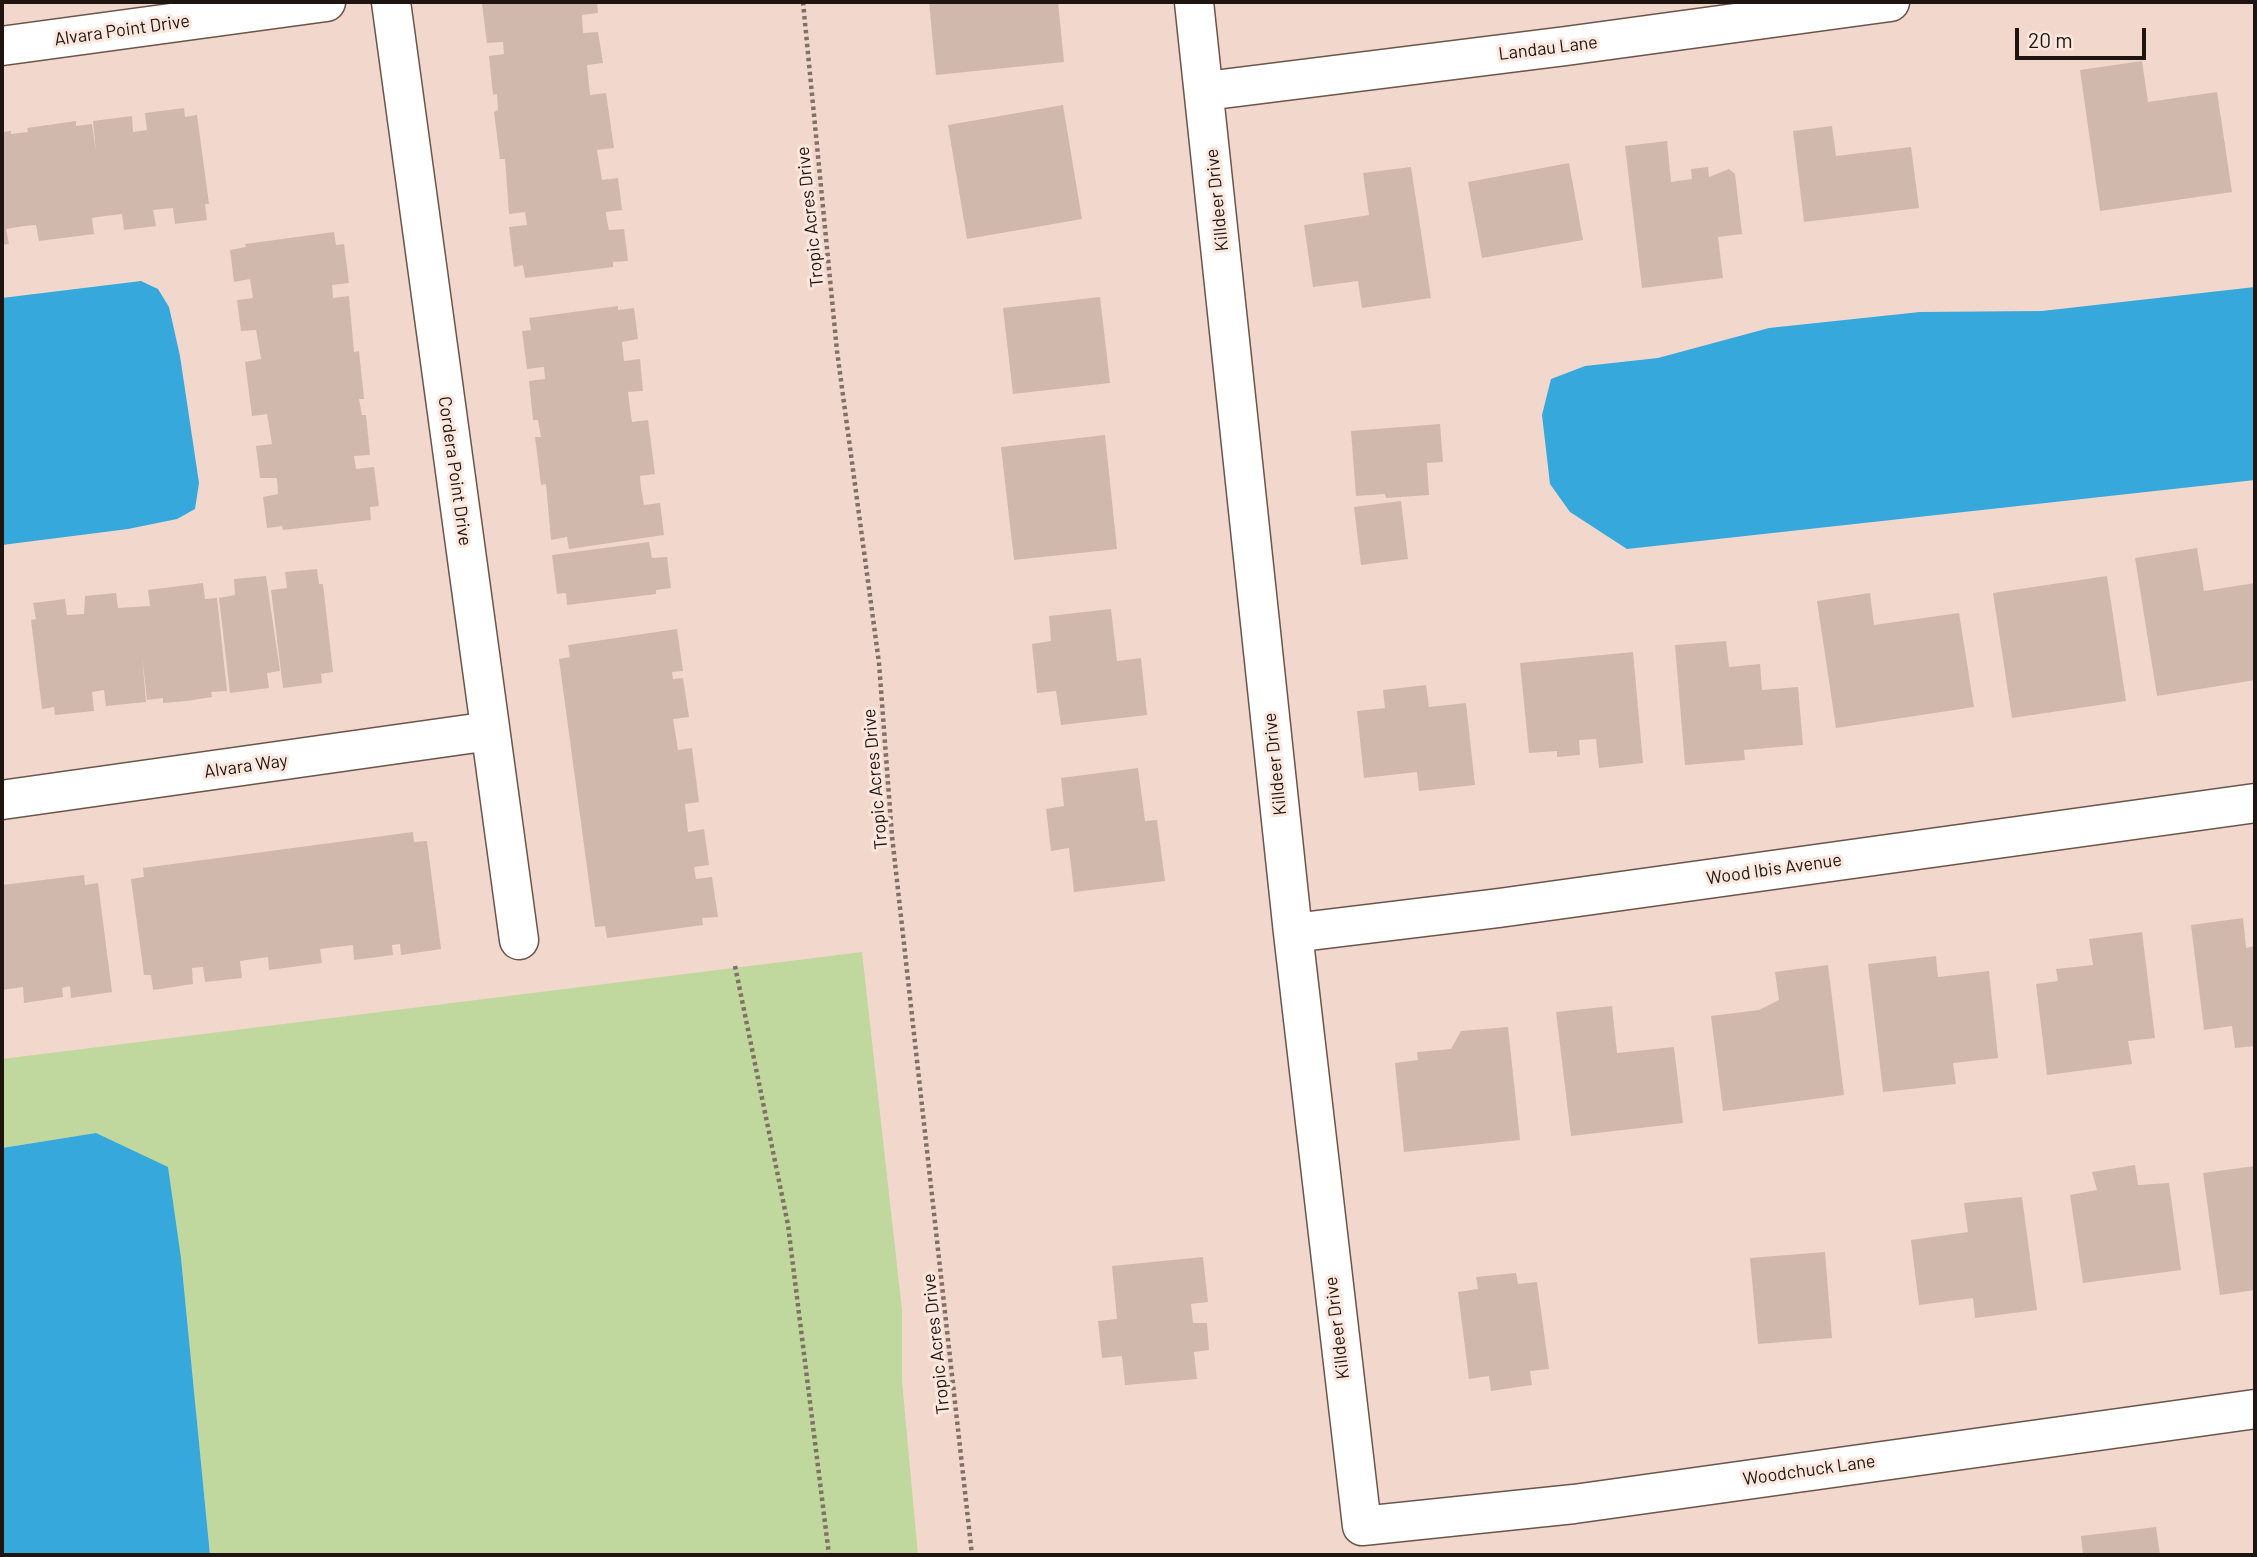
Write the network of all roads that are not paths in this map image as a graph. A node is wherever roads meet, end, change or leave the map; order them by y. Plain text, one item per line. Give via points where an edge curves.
1 (326, 2) edge
2 (391, 2) edge
3 (1194, 2) edge
4 (1890, 2) edge
5 (2, 47) edge
6 (1206, 91) junction
7 (490, 731) junction
8 (2, 800) edge
9 (2255, 803) edge
10 (1293, 933) junction
11 (519, 940) dead end
12 (2255, 1409) edge
13 (1362, 1526) joint

1 - 5 street, Alvara Point Drive
2 - 7 street, Cordera Point Drive
3 - 6 street, Killdeer Drive
4 - 6 street, Landau Lane
6 - 10 street, Killdeer Drive
7 - 8 street, Alvara Way
7 - 11 street, Cordera Point Drive
9 - 10 street, Wood Ibis Avenue
10 - 13 street, Killdeer Drive
12 - 13 street, Woodchuck Lane via 1574,1504

